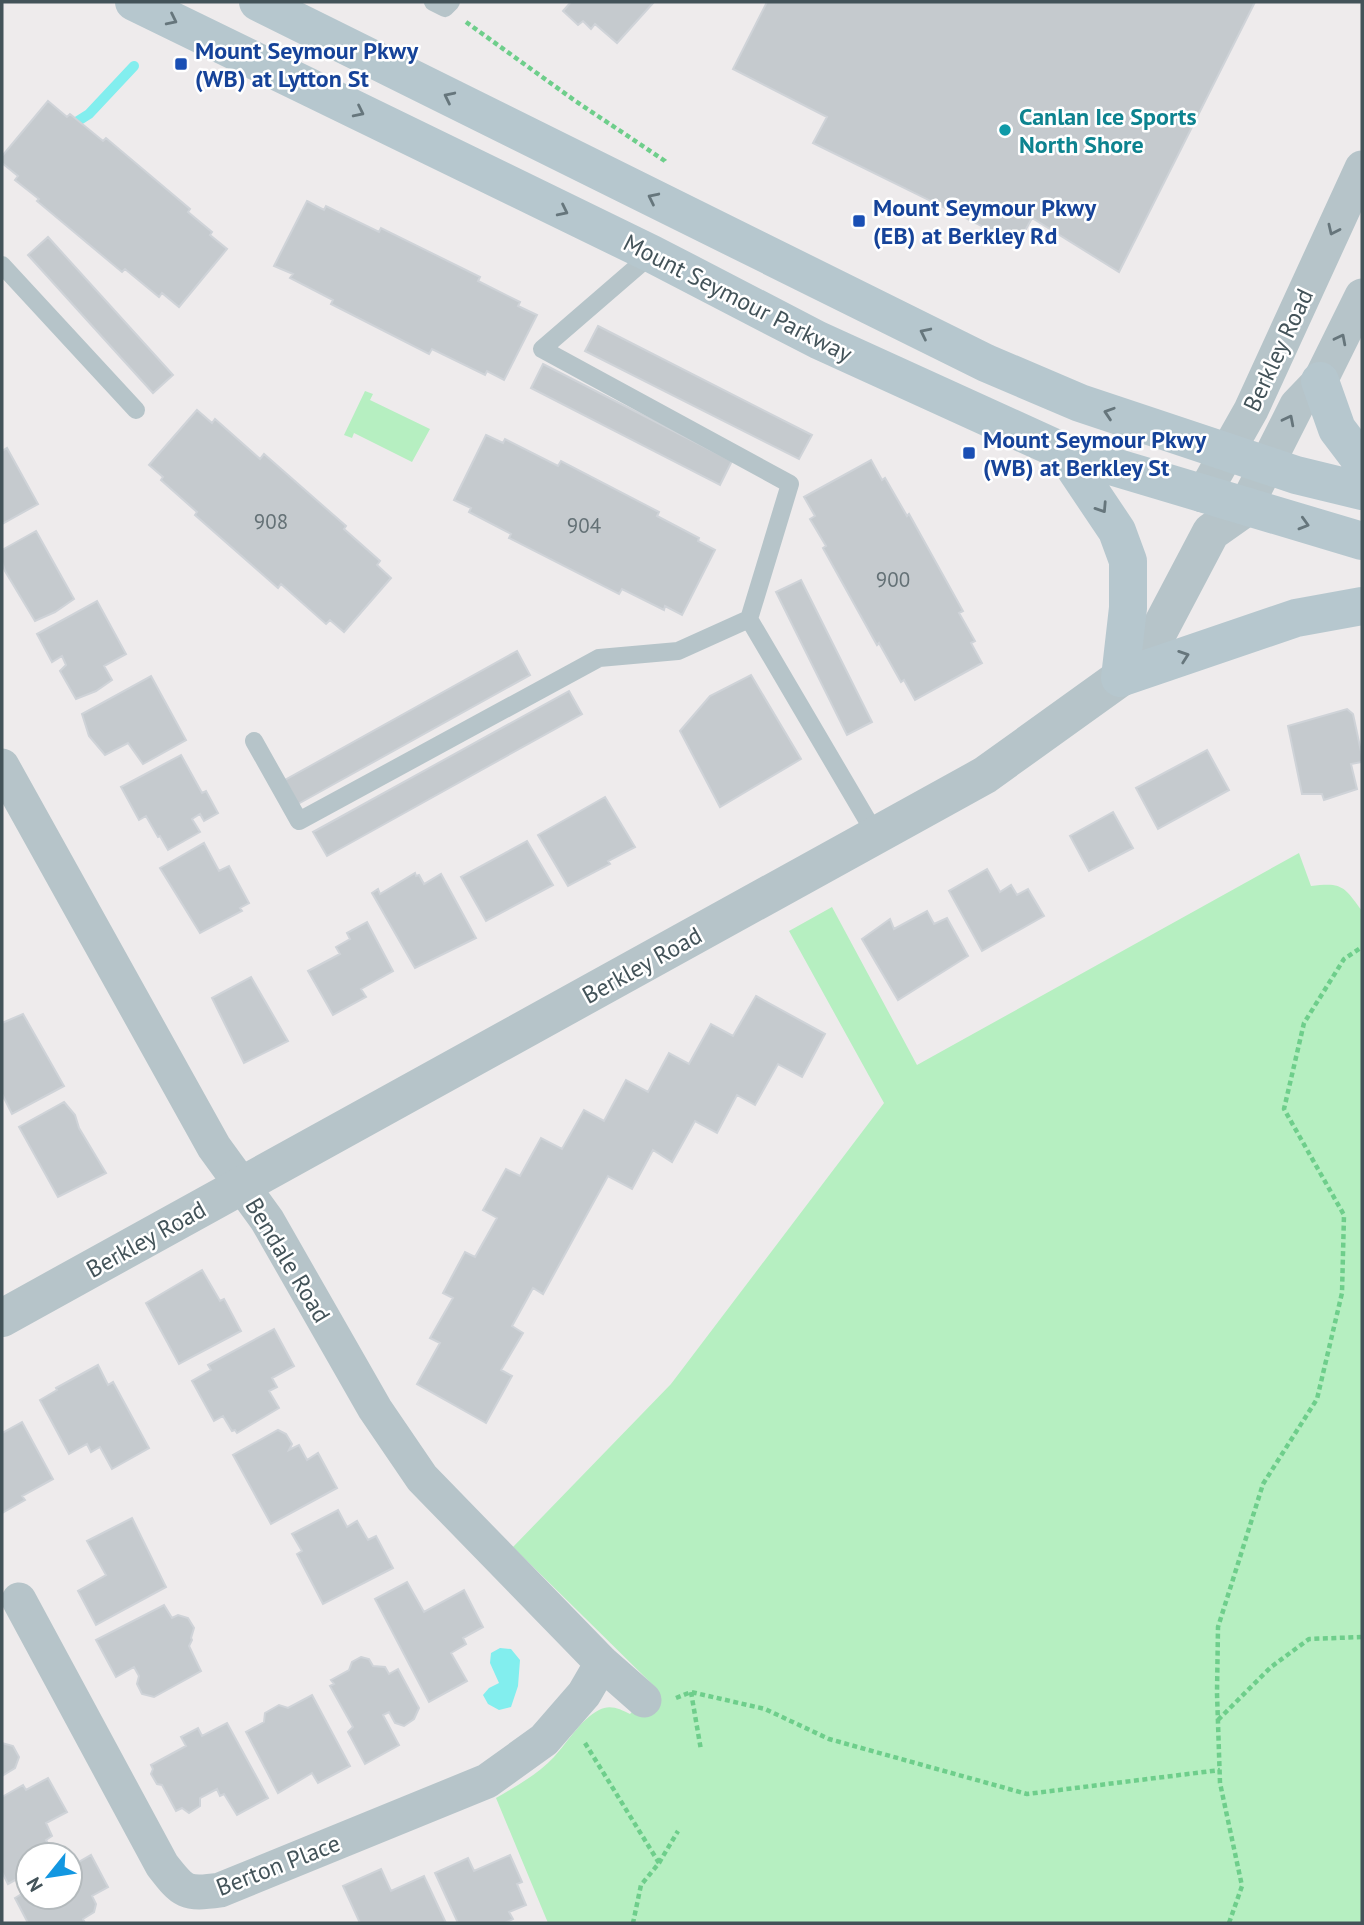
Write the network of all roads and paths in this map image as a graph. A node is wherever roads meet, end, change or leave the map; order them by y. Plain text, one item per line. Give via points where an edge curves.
1 (134, 2) edge
2 (258, 2) edge
3 (443, 4) edge
4 (1362, 168) edge
5 (671, 171) dead end
6 (652, 254) junction
7 (2, 265) edge
8 (1362, 296) edge
9 (1320, 382) junction
10 (136, 410) dead end
11 (1064, 452) junction
12 (1227, 452) junction
13 (1362, 462) edge
14 (1267, 464) junction
15 (1362, 491) edge
16 (1203, 495) junction
17 (1245, 508) junction
18 (1211, 532) junction
19 (1362, 541) edge
20 (1362, 606) edge
21 (749, 619) junction
22 (1119, 678) junction
23 (254, 741) dead end
24 (2, 766) edge
25 (876, 835) junction
26 (1362, 947) edge
27 (243, 1186) junction
28 (2, 1318) edge
29 (19, 1600) dead end
30 (1362, 1637) edge
31 (602, 1663) junction
32 (691, 1692) junction
33 (644, 1700) joint
34 (567, 1715) junction
35 (1218, 1720) junction
36 (701, 1750) dead end
37 (1220, 1770) junction
38 (678, 1831) dead end
39 (659, 1863) junction
40 (633, 1923) edge
41 (1229, 1923) edge

1 -> 6 main road, Mount Seymour Parkway
12 -> 2 main road, Mount Seymour Parkway via 1080,403 986,363
3 - 5 path via 665,160
4 -> 12 street, Berkley Road via 1251,410
6 - 11 main road, Mount Seymour Parkway via 818,340
6 - 21 lane via 542,349 790,484
7 - 10 lane
9 -> 8 street, Berkley Road
9 - 13 main road via 1338,429
14 -> 9 street, Berkley Road via 1297,405
11 - 16 main road, Mount Seymour Parkway
11 -> 22 main road via 1118,531 1128,561 1128,608
12 - 14 main road, Mount Seymour Parkway
12 - 16 street, Berkley Road
14 - 15 main road, Mount Seymour Parkway
14 - 17 street, Berkley Road
16 - 17 main road, Mount Seymour Parkway
16 - 18 street
17 - 18 street, Berkley Road
17 -> 19 main road, Mount Seymour Parkway
18 - 22 street, Berkley Road via 1151,646
22 -> 20 main road via 1296,618
21 - 23 lane via 678,651 599,658 299,821
21 - 25 lane
22 - 25 street, Berkley Road via 985,775
24 - 27 street, Bendale Road via 214,1147
25 - 27 street, Berkley Road
26 - 35 path via 1344,959 1304,1023 1284,1109 1344,1215 1342,1293 1317,1399 1263,1484 1218,1627
27 - 28 street, Berkley Road
27 - 31 street, Bendale Road via 375,1409 422,1478
29 - 34 street, Berton Place via 162,1865 180,1888 199,1893 220,1891 487,1781 544,1740
30 - 35 path via 1309,1639 1271,1667
31 - 33 street, Bendale Road
31 - 34 street, Berton Place
32 - 33 path via 665,1702
32 - 36 path
32 - 37 path via 765,1709 829,1739 1027,1794
34 - 39 path
35 - 37 path
37 - 41 path via 1242,1886
38 - 39 path
39 - 40 path via 641,1885

